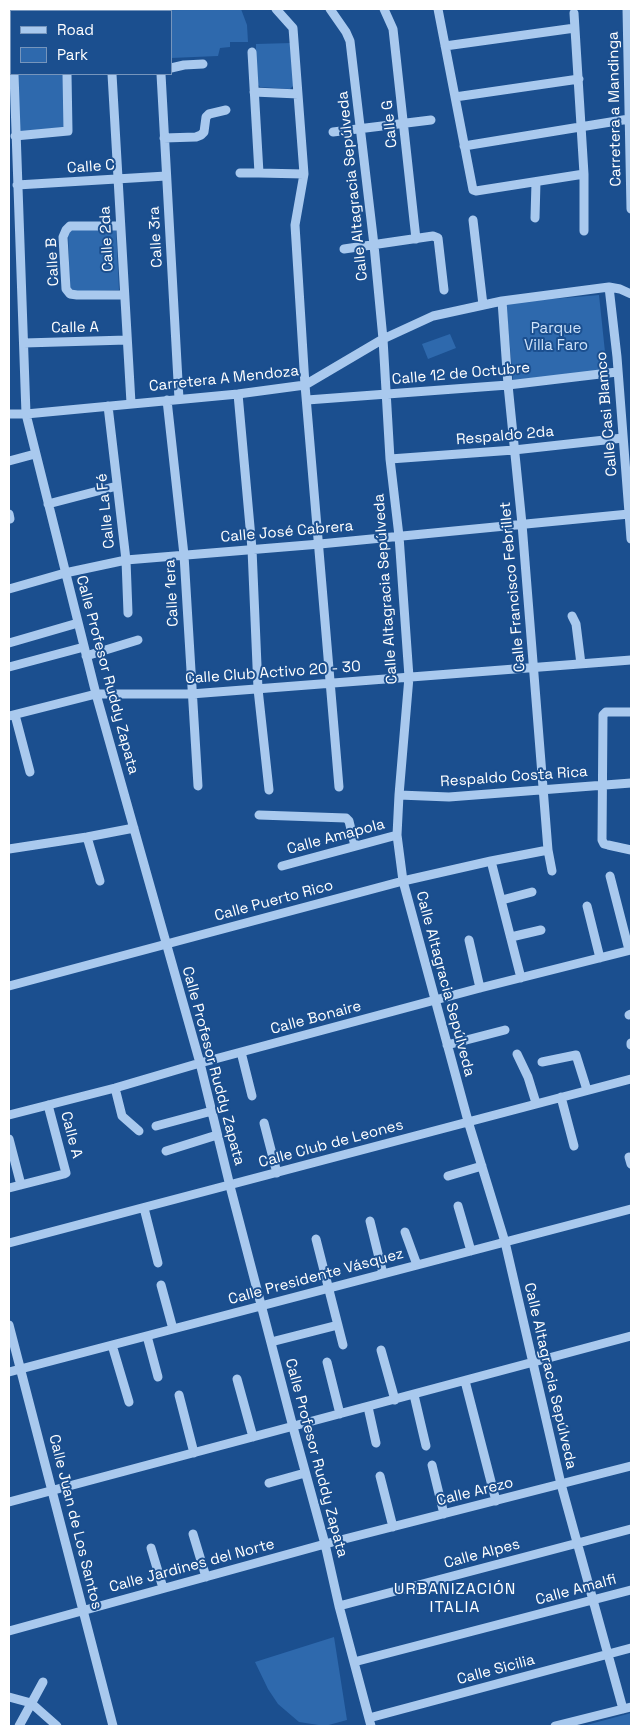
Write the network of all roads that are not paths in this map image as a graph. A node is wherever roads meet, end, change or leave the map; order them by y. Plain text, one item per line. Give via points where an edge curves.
1 (276, 9) edge
2 (330, 9) edge
3 (384, 9) edge
4 (438, 9) edge
5 (627, 9) edge
6 (574, 13) dead end
7 (576, 28) junction
8 (445, 46) junction
9 (252, 52) dead end
10 (203, 64) dead end
11 (172, 68) edge
12 (14, 75) edge
13 (66, 75) edge
14 (112, 75) edge
15 (161, 75) edge
16 (578, 79) junction
17 (254, 92) junction
18 (298, 94) junction
19 (455, 98) junction
20 (226, 110) dead end
21 (629, 119) junction
22 (431, 120) dead end
23 (404, 124) junction
24 (581, 127) junction
25 (360, 129) junction
26 (333, 132) dead end
27 (15, 136) junction
28 (164, 138) junction
29 (464, 146) junction
30 (240, 173) dead end
31 (259, 174) junction
32 (304, 174) junction
33 (584, 174) junction
34 (166, 176) junction
35 (117, 179) junction
36 (536, 182) junction
37 (17, 185) junction
38 (631, 209) edge
39 (535, 218) dead end
40 (473, 220) dead end
41 (120, 226) junction
42 (584, 231) dead end
43 (416, 239) junction
44 (374, 245) junction
45 (344, 249) dead end
46 (609, 287) junction
47 (444, 290) dead end
48 (631, 294) edge
49 (124, 295) junction
50 (502, 301) junction
51 (483, 305) junction
52 (383, 339) junction
53 (126, 340) junction
54 (24, 342) junction
55 (617, 372) junction
56 (508, 384) junction
57 (305, 385) junction
58 (238, 394) junction
59 (386, 394) junction
60 (179, 399) junction
61 (167, 400) junction
62 (308, 400) junction
63 (131, 403) junction
64 (108, 406) junction
65 (9, 414) edge
66 (26, 414) junction
67 (623, 438) junction
68 (514, 450) junction
69 (35, 454) junction
70 (390, 459) junction
71 (9, 460) edge
72 (117, 486) junction
73 (48, 504) junction
74 (630, 511) edge
75 (522, 524) junction
76 (398, 536) junction
77 (631, 539) edge
78 (320, 544) junction
79 (252, 549) junction
80 (184, 555) junction
81 (126, 560) junction
82 (65, 573) junction
83 (9, 589) edge
84 (128, 613) dead end
85 (572, 616) dead end
86 (78, 623) junction
87 (138, 640) dead end
88 (9, 643) edge
89 (85, 651) junction
90 (631, 660) edge
91 (581, 664) junction
92 (9, 667) edge
93 (534, 668) junction
94 (409, 677) junction
95 (330, 682) junction
96 (258, 689) junction
97 (96, 694) junction
98 (191, 694) junction
99 (631, 712) edge
100 (12, 716) edge
101 (30, 772) dead end
102 (631, 783) edge
103 (603, 784) junction
104 (198, 786) dead end
105 (339, 787) dead end
106 (543, 788) junction
107 (269, 790) dead end
108 (398, 795) junction
109 (259, 816) dead end
110 (134, 828) junction
111 (397, 835) junction
112 (87, 837) junction
113 (10, 846) edge
114 (355, 846) junction
115 (548, 850) junction
116 (631, 850) edge
117 (491, 861) junction
118 (282, 866) dead end
119 (552, 871) dead end
120 (610, 876) dead end
121 (100, 881) dead end
122 (403, 881) junction
123 (532, 892) dead end
124 (502, 900) junction
125 (587, 906) dead end
126 (541, 930) dead end
127 (511, 937) junction
128 (468, 940) dead end
129 (166, 944) junction
130 (630, 950) edge
131 (600, 958) junction
132 (521, 978) junction
133 (9, 986) edge
134 (480, 988) junction
135 (435, 1000) junction
136 (505, 1030) dead end
137 (447, 1045) junction
138 (241, 1052) junction
139 (517, 1054) dead end
140 (542, 1062) dead end
141 (200, 1063) junction
142 (631, 1079) edge
143 (115, 1088) junction
144 (587, 1090) junction
145 (252, 1096) dead end
146 (561, 1097) junction
147 (536, 1103) junction
148 (48, 1105) junction
149 (212, 1111) junction
150 (9, 1115) edge
151 (468, 1121) junction
152 (264, 1123) dead end
153 (156, 1126) dead end
154 (139, 1131) dead end
155 (217, 1135) junction
156 (9, 1139) edge
157 (574, 1146) dead end
158 (166, 1151) dead end
159 (482, 1166) junction
160 (277, 1173) junction
161 (448, 1176) dead end
162 (21, 1185) junction
163 (230, 1186) junction
164 (9, 1188) edge
165 (458, 1206) dead end
166 (144, 1208) junction
167 (631, 1209) edge
168 (370, 1222) dead end
169 (405, 1232) dead end
170 (316, 1239) dead end
171 (505, 1242) junction
172 (9, 1243) edge
173 (471, 1251) junction
174 (158, 1263) dead end
175 (416, 1265) junction
176 (382, 1274) junction
177 (161, 1285) dead end
178 (328, 1288) junction
179 (262, 1305) junction
180 (9, 1325) edge
181 (338, 1325) junction
182 (172, 1329) junction
183 (146, 1336) junction
184 (631, 1336) edge
185 (271, 1342) junction
186 (112, 1344) junction
187 (344, 1346) dead end
188 (381, 1350) dead end
189 (532, 1361) junction
190 (327, 1362) dead end
191 (21, 1369) junction
192 (9, 1372) edge
193 (158, 1377) dead end
194 (237, 1379) dead end
195 (465, 1381) junction
196 (179, 1395) dead end
197 (414, 1395) junction
198 (395, 1400) junction
199 (129, 1402) dead end
200 (368, 1407) junction
201 (340, 1414) junction
202 (293, 1427) junction
203 (252, 1437) junction
204 (376, 1443) dead end
205 (426, 1446) dead end
206 (194, 1453) junction
207 (432, 1465) dead end
208 (631, 1466) edge
209 (305, 1473) junction
210 (380, 1476) dead end
211 (269, 1483) dead end
212 (561, 1484) junction
213 (53, 1490) junction
214 (496, 1500) junction
215 (9, 1502) edge
216 (444, 1514) junction
217 (393, 1527) junction
218 (631, 1529) edge
219 (193, 1534) dead end
220 (577, 1543) junction
221 (325, 1544) junction
222 (151, 1548) dead end
223 (206, 1577) junction
224 (163, 1588) junction
225 (631, 1590) edge
226 (592, 1600) junction
227 (339, 1606) junction
228 (83, 1610) junction
229 (9, 1631) edge
230 (631, 1648) edge
231 (608, 1654) junction
232 (354, 1662) junction
233 (43, 1682) dead end
234 (9, 1697) edge
235 (31, 1704) junction
236 (627, 1708) edge
237 (370, 1722) edge
238 (566, 1725) edge
239 (20, 1726) edge
240 (57, 1726) edge
241 (113, 1726) edge
242 (555, 1726) edge

1 - 18 street via 293,28
2 - 25 street, Calle Altagracia Sepúlveda via 350,41
3 - 23 street, Calle G via 393,29
4 - 8 street
5 - 21 street, Carretera a Mandinga
6 - 7 street
7 - 8 street
7 - 16 street
8 - 19 street
9 - 17 street
10 - 11 street
12 - 27 street
13 - 27 street via 68,131
14 - 35 street, Calle 2da
15 - 28 street, Calle 3ra
16 - 19 street
16 - 24 street
17 - 18 street
17 - 31 street
18 - 32 street
19 - 29 street
20 - 28 street via 206,117 201,135
21 - 24 street
21 - 38 street, Carretera a Mandinga
22 - 23 street
23 - 25 street
23 - 43 street, Calle G
24 - 29 street
24 - 33 street
25 - 26 street
25 - 44 street, Calle Altagracia Sepúlveda
27 - 37 street
28 - 34 street, Calle 3ra
29 - 36 street via 474,191
30 - 31 street
31 - 32 street
32 - 57 street via 295,225
33 - 36 street
33 - 42 street
34 - 35 street, Calle C
34 - 60 street, Calle 3ra
35 - 37 street, Calle C
35 - 41 street, Calle 2da
36 - 39 street
37 - 54 street
40 - 51 street
41 - 49 street, Calle 2da
41 - 49 street, Calle B via 70,226 66,230 63,237 66,290 77,295
43 - 44 street
43 - 47 street via 438,238
44 - 45 street
44 - 52 street, Calle Altagracia Sepúlveda
46 - 48 street, Carretera A Mendoza
46 - 50 street, Carretera A Mendoza
46 - 55 street, Calle Casi Blamco
49 - 53 street, Calle 2da
50 - 51 street, Carretera A Mendoza
50 - 56 street, Calle Francisco Febrillet
51 - 52 street, Carretera A Mendoza via 433,316
52 - 57 street, Carretera A Mendoza
52 - 59 street, Calle Altagracia Sepúlveda
53 - 54 street, Calle A
53 - 63 street, Calle 2da
54 - 66 street
55 - 56 street, Calle 12 de Octubre
55 - 67 street, Calle Casi Blamco
56 - 59 street, Calle 12 de Octubre
56 - 68 street, Calle Francisco Febrillet
57 - 58 street, Carretera A Mendoza
57 - 62 street
58 - 60 street, Carretera A Mendoza
58 - 79 street
59 - 62 street, Calle 12 de Octubre
59 - 70 street, Calle Altagracia Sepúlveda
60 - 61 street, Carretera A Mendoza
61 - 63 street, Carretera A Mendoza
61 - 80 street, Calle 1era
62 - 78 street
63 - 64 street, Carretera A Mendoza
64 - 66 street, Carretera A Mendoza
64 - 72 street, Calle La Fé
65 - 66 street, Carretera A Mendoza
66 - 69 street, Calle Profesor Ruddy Zapata
67 - 68 street, Respaldo 2da
67 - 74 street, Calle Casi Blamco
68 - 70 street, Respaldo 2da
68 - 75 street, Calle Francisco Febrillet
69 - 71 street
69 - 73 street, Calle Profesor Ruddy Zapata
70 - 76 street, Calle Altagracia Sepúlveda
72 - 73 street
72 - 81 street, Calle La Fé
73 - 82 street, Calle Profesor Ruddy Zapata
74 - 75 street, Calle José Cabrera
74 - 77 street, Calle Casi Blamco
75 - 76 street, Calle José Cabrera
75 - 93 street, Calle Francisco Febrillet
76 - 78 street, Calle José Cabrera
76 - 94 street, Calle Altagracia Sepúlveda
78 - 79 street, Calle José Cabrera
78 - 95 street
79 - 80 street, Calle José Cabrera
79 - 96 street
80 - 81 street, Calle José Cabrera
80 - 98 street, Calle 1era
81 - 82 street, Calle José Cabrera
81 - 84 street, Calle La Fé
82 - 83 street, Calle José Cabrera
82 - 86 street, Calle Profesor Ruddy Zapata
85 - 91 street
86 - 88 street
86 - 89 street, Calle Profesor Ruddy Zapata
87 - 89 street
89 - 92 street
89 - 97 street, Calle Profesor Ruddy Zapata
90 - 91 street, Calle Club Activo 20 - 30
91 - 93 street, Calle Club Activo 20 - 30
93 - 94 street, Calle Club Activo 20 - 30
93 - 106 street, Calle Francisco Febrillet
94 - 95 street, Calle Club Activo 20 - 30
94 - 108 street, Calle Altagracia Sepúlveda
95 - 96 street, Calle Club Activo 20 - 30
95 - 105 street
96 - 98 street, Calle Club Activo 20 - 30
96 - 107 street
97 - 98 street, Calle Club Activo 20 - 30
97 - 100 street, Calle Club Activo 20 - 30
97 - 110 street, Calle Profesor Ruddy Zapata
98 - 104 street, Calle 1era
99 - 103 street via 604,713
100 - 101 street
102 - 103 street, Respaldo Costa Rica
103 - 106 street, Respaldo Costa Rica
103 - 116 street via 602,840 604,844
106 - 108 street, Respaldo Costa Rica via 448,797
106 - 115 street, Calle Francisco Febrillet
108 - 111 street, Calle Altagracia Sepúlveda
109 - 114 street via 346,818
110 - 112 street
110 - 129 street, Calle Profesor Ruddy Zapata
111 - 114 street, Calle Amapola
111 - 122 street, Calle Altagracia Sepúlveda
112 - 113 street
112 - 121 street
114 - 118 street, Calle Amapola
115 - 117 street, Calle Puerto Rico
115 - 119 street, Calle Francisco Febrillet
117 - 122 street, Calle Puerto Rico
117 - 124 street
120 - 130 street
122 - 129 street, Calle Puerto Rico
122 - 135 street, Calle Altagracia Sepúlveda
123 - 124 street
124 - 127 street
125 - 131 street
126 - 127 street
127 - 132 street
128 - 134 street
129 - 133 street, Calle Puerto Rico
129 - 141 street, Calle Profesor Ruddy Zapata
130 - 131 street, Calle Bonaire
131 - 132 street, Calle Bonaire
132 - 134 street, Calle Bonaire
134 - 135 street, Calle Bonaire
135 - 137 street, Calle Altagracia Sepúlveda
135 - 138 street, Calle Bonaire
136 - 137 street
137 - 151 street, Calle Altagracia Sepúlveda
138 - 141 street, Calle Bonaire
138 - 145 street
139 - 147 street
140 - 144 street via 576,1055
141 - 143 street, Calle Bonaire
141 - 149 street, Calle Profesor Ruddy Zapata
142 - 144 street, Calle Club de Leones
143 - 148 street, Calle Bonaire
143 - 154 street via 122,1116
144 - 146 street, Calle Club de Leones
146 - 147 street, Calle Club de Leones
146 - 157 street
147 - 151 street, Calle Club de Leones
148 - 150 street, Calle Bonaire
148 - 162 street, Calle A via 66,1173
149 - 153 street
149 - 155 street, Calle Profesor Ruddy Zapata
151 - 159 street, Calle Altagracia Sepúlveda
151 - 160 street, Calle Club de Leones
152 - 160 street
155 - 158 street
155 - 163 street, Calle Profesor Ruddy Zapata
156 - 162 street
159 - 161 street
159 - 171 street, Calle Altagracia Sepúlveda
160 - 163 street, Calle Club de Leones
162 - 164 street
163 - 166 street, Calle Club de Leones
163 - 179 street, Calle Profesor Ruddy Zapata
165 - 173 street
166 - 172 street, Calle Club de Leones
166 - 174 street
167 - 171 street, Calle Presidente Vásquez
168 - 176 street
169 - 175 street
170 - 178 street
171 - 173 street, Calle Presidente Vásquez
171 - 189 street, Calle Altagracia Sepúlveda
173 - 175 street, Calle Presidente Vásquez
175 - 176 street, Calle Presidente Vásquez
176 - 178 street, Calle Presidente Vásquez
177 - 182 street
178 - 179 street, Calle Presidente Vásquez
178 - 181 street
179 - 182 street, Calle Presidente Vásquez
179 - 185 street, Calle Profesor Ruddy Zapata
180 - 191 street, Calle Juan de Los Santos
181 - 185 street
181 - 187 street
182 - 183 street, Calle Presidente Vásquez
183 - 186 street, Calle Presidente Vásquez
183 - 193 street
184 - 189 street
185 - 202 street, Calle Profesor Ruddy Zapata
186 - 191 street, Calle Presidente Vásquez
186 - 199 street
188 - 198 street
189 - 195 street
189 - 212 street, Calle Altagracia Sepúlveda
190 - 201 street
191 - 192 street, Calle Presidente Vásquez
191 - 213 street, Calle Juan de Los Santos
194 - 203 street
195 - 197 street
195 - 214 street
196 - 206 street
197 - 198 street
197 - 205 street
198 - 200 street
200 - 201 street
200 - 204 street
201 - 202 street
202 - 203 street
202 - 209 street, Calle Profesor Ruddy Zapata
203 - 206 street
206 - 213 street
207 - 216 street
208 - 212 street, Calle Arezo
209 - 211 street
209 - 221 street, Calle Profesor Ruddy Zapata
210 - 217 street
212 - 214 street, Calle Arezo
212 - 220 street, Calle Altagracia Sepúlveda
213 - 215 street
213 - 228 street, Calle Juan de Los Santos
214 - 216 street, Calle Arezo
216 - 217 street, Calle Arezo
217 - 221 street, Calle Arezo
218 - 220 street, Calle Alpes
219 - 223 street
220 - 226 street, Calle Altagracia Sepúlveda
220 - 227 street, Calle Alpes
221 - 223 street, Calle Jardines del Norte
221 - 227 street, Calle Profesor Ruddy Zapata
222 - 224 street
223 - 224 street, Calle Jardines del Norte
224 - 228 street, Calle Jardines del Norte
225 - 226 street, Calle Amalfi
226 - 231 street, Calle Altagracia Sepúlveda
226 - 232 street, Calle Amalfi
227 - 232 street, Calle Profesor Ruddy Zapata
228 - 229 street, Calle Jardines del Norte
228 - 241 street, Calle Juan de Los Santos
230 - 231 street, Calle Sicilia
231 - 236 street, Calle Altagracia Sepúlveda
231 - 237 street, Calle Sicilia
232 - 237 street, Calle Profesor Ruddy Zapata
233 - 235 street
234 - 235 street
235 - 239 street
235 - 240 street
236 - 238 street
238 - 242 street

